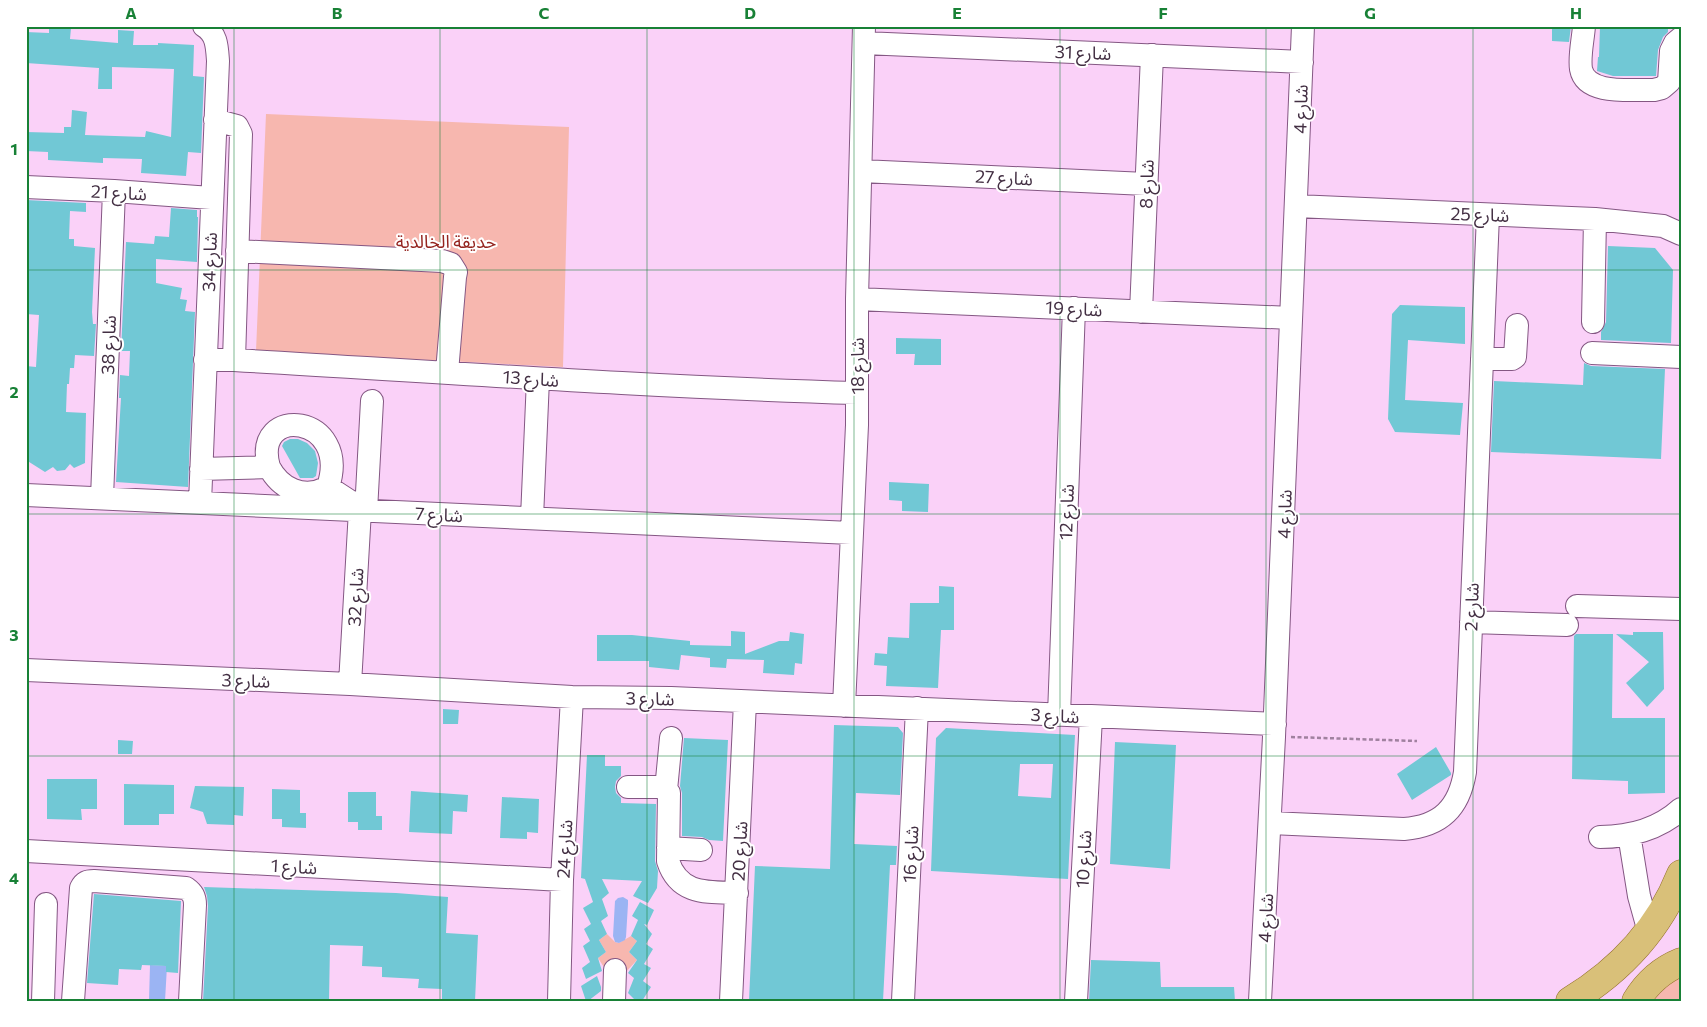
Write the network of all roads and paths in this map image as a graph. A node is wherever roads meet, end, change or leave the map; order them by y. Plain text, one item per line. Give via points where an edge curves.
1 (204, 26) edge
2 (1303, 26) edge
3 (1584, 26) edge
4 (1675, 26) edge
5 (1681, 28) edge
6 (864, 35) edge
7 (1681, 38) edge
8 (1152, 56) junction
9 (1302, 62) junction
10 (214, 120) junction
11 (861, 171) junction
12 (1146, 184) junction
13 (26, 188) edge
14 (114, 191) junction
15 (211, 198) junction
16 (1296, 206) junction
17 (1488, 215) junction
18 (1595, 219) junction
19 (1675, 227) edge
20 (237, 251) junction
21 (856, 299) junction
22 (1074, 308) junction
23 (1141, 312) junction
24 (1291, 318) junction
25 (1593, 322) dead end
26 (1517, 325) dead end
27 (1592, 353) dead end
28 (1681, 357) edge
29 (1482, 359) junction
30 (204, 360) junction
31 (234, 360) junction
32 (448, 372) junction
33 (538, 379) junction
34 (857, 393) junction
35 (372, 402) dead end
36 (269, 466) junction
37 (201, 470) junction
38 (328, 487) junction
39 (26, 495) edge
40 (102, 498) junction
41 (200, 503) junction
42 (364, 509) junction
43 (532, 518) junction
44 (851, 533) junction
45 (1681, 609) edge
46 (1471, 622) junction
47 (26, 670) edge
48 (350, 684) junction
49 (572, 698) junction
50 (746, 702) junction
51 (844, 706) junction
52 (916, 708) junction
53 (1059, 715) junction
54 (1091, 717) junction
55 (1275, 730) junction
56 (671, 738) dead end
57 (1417, 741) dead end
58 (628, 787) dead end
59 (666, 790) junction
60 (1681, 809) edge
61 (1270, 823) junction
62 (1629, 834) junction
63 (1600, 837) dead end
64 (668, 848) junction
65 (701, 850) dead end
66 (26, 851) edge
67 (1681, 874) edge
68 (562, 880) junction
69 (737, 893) junction
70 (46, 904) dead end
71 (1649, 932) junction
72 (1681, 940) edge
73 (1670, 968) edge
74 (616, 970) dead end
75 (44, 1001) edge
76 (73, 1001) edge
77 (190, 1001) edge
78 (559, 1001) edge
79 (614, 1001) edge
80 (731, 1001) edge
81 (903, 1001) edge
82 (1076, 1001) edge
83 (1260, 1001) edge
84 (1570, 1001) edge
85 (1636, 1001) edge

1 - 10 street, شارع 34 via 213,34 217,49
2 - 9 street, شارع 4
3 - 7 street via 1582,72 1589,82 1600,88 1662,88 1669,82 1672,47
4 - 5 street
6 - 8 street, شارع 31
6 - 11 street, شارع 18
8 - 9 street, شارع 31
8 - 12 street, شارع 8
9 - 16 street, شارع 4
10 - 15 street, شارع 34
10 - 20 street via 235,125 241,131
11 - 12 street, شارع 27
11 - 21 street, شارع 18
12 - 23 street, شارع 8
13 - 14 street, شارع 21
14 - 15 street, شارع 21
14 - 40 street, شارع 38
15 - 30 street, شارع 34
16 - 17 street, شارع 25
16 - 24 street, شارع 4
17 - 18 street, شارع 25
17 - 29 street, شارع 2
18 - 19 street, شارع 25
18 - 25 street
20 - 31 street
20 - 32 street via 451,264 456,277
21 - 22 street, شارع 19
21 - 34 street, شارع 18
22 - 23 street, شارع 19
22 - 53 street, شارع 12
23 - 24 street, شارع 19
24 - 55 street, شارع 4
26 - 29 street via 1515,357
27 - 28 street
29 - 46 street, شارع 2
30 - 31 street, شارع 13
30 - 37 street, شارع 34
31 - 32 street, شارع 13
32 - 33 street, شارع 13
33 - 34 street, شارع 13
33 - 43 street
34 - 44 street, شارع 18
35 - 42 street, شارع 32
36 - 37 street
36 - 38 street via 277,480 298,492 314,492
36 - 38 street via 268,445 274,433 282,427 301,424 318,434 330,453 332,476
37 - 41 street, شارع 34
38 - 42 street
39 - 40 street, شارع 7
40 - 41 street, شارع 7
41 - 42 street, شارع 7
42 - 43 street, شارع 7
42 - 48 street, شارع 32
43 - 44 street, شارع 7
44 - 51 street, شارع 18
45 - 46 street
46 - 61 street, شارع 2 via 1464,772 1456,802 1447,814 1420,828 1404,829
47 - 48 street, شارع 3
48 - 49 street, شارع 3
49 - 50 street, شارع 3
49 - 68 street, شارع 24
50 - 51 street, شارع 3
50 - 69 street, شارع 20
51 - 52 street, شارع 3
52 - 53 street, شارع 3
52 - 81 street, شارع 16
53 - 54 street, شارع 3
54 - 55 street, شارع 3
54 - 82 street, شارع 10
55 - 57 path
55 - 61 street, شارع 4
56 - 59 street
58 - 59 street via 661,787
59 - 64 street via 669,797
60 - 62 street via 1659,824
61 - 83 street, شارع 4
62 - 63 street
62 - 71 street via 1639,896
64 - 65 street
64 - 69 street via 670,868 686,887
66 - 68 street, شارع 1
67 - 71 main road
68 - 78 street, شارع 24
69 - 80 street, شارع 20
70 - 75 street
71 - 84 main road via 1612,970
72 - 73 main road via 1670,961
73 - 85 main road via 1647,985
74 - 79 street
76 - 77 street via 80,888 88,881 94,881 186,888 192,892 195,905

